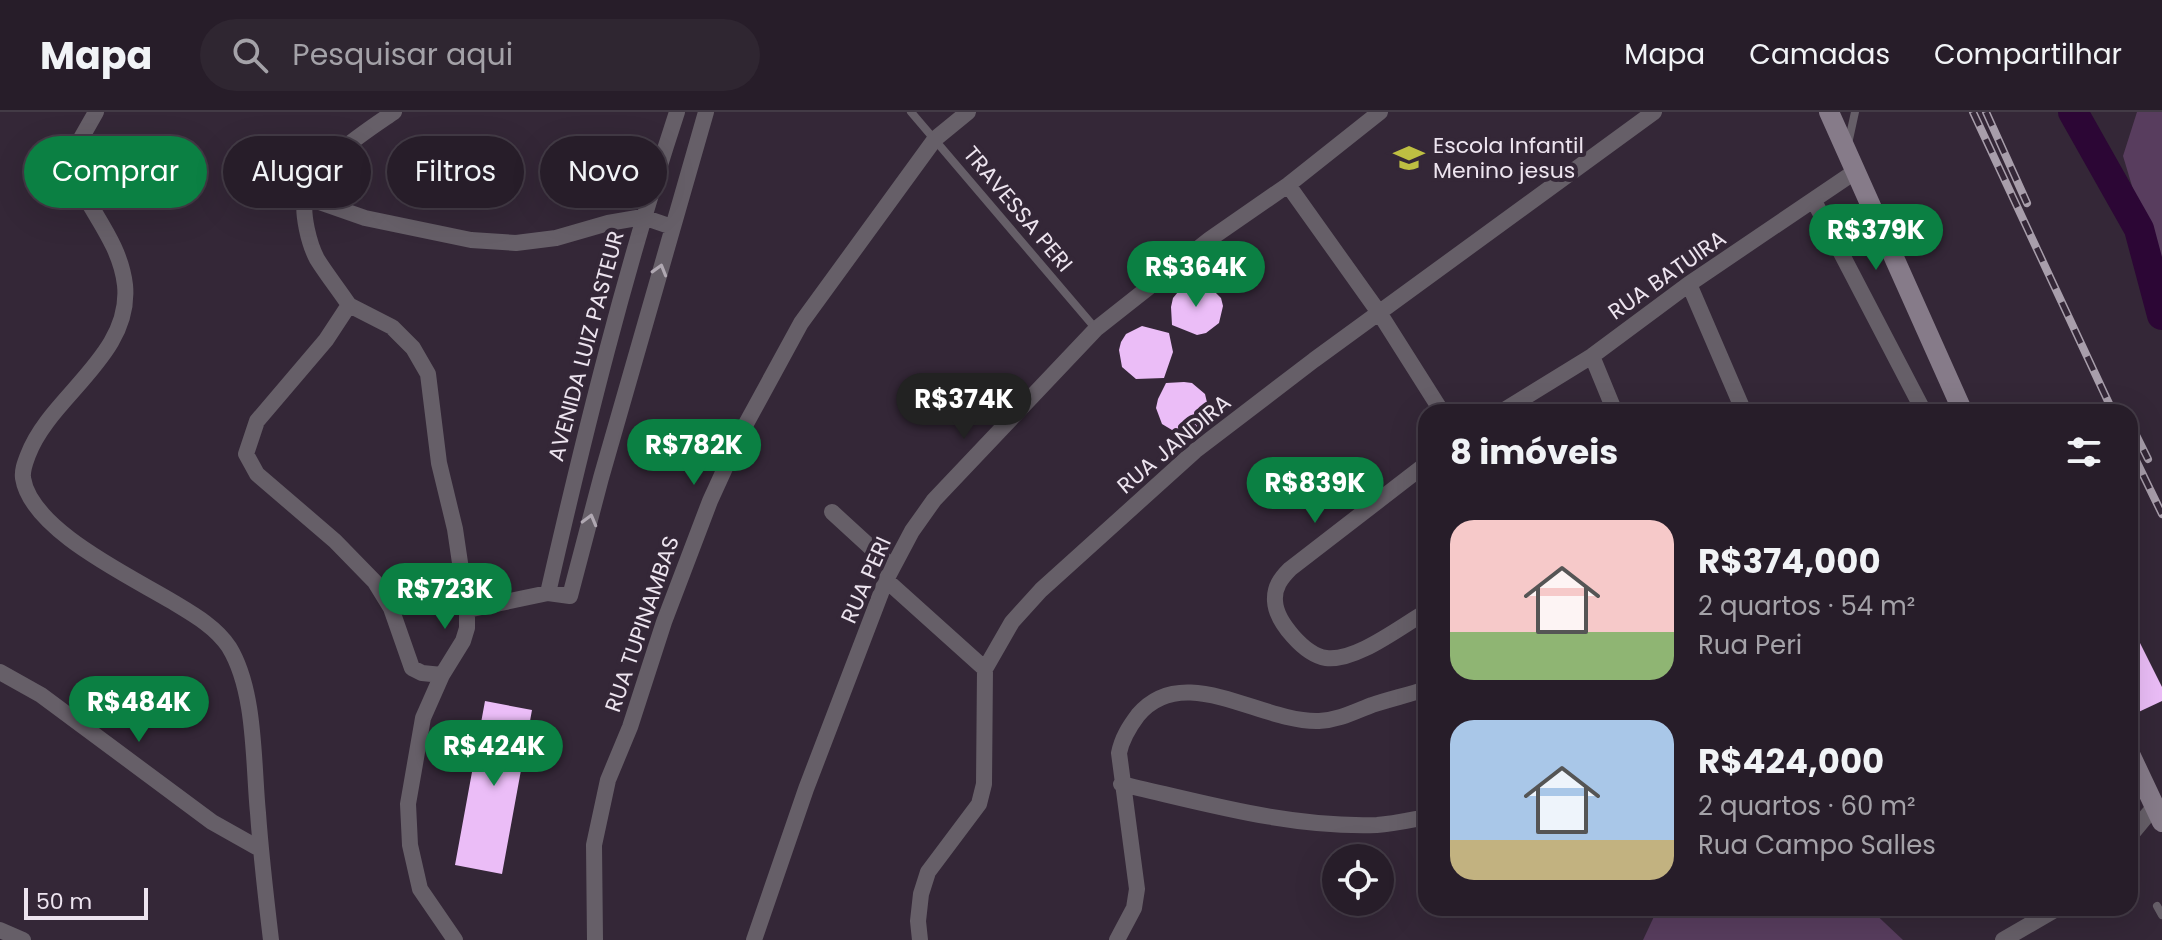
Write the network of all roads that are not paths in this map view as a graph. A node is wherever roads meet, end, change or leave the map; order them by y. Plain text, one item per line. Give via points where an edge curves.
1 (96, 112) edge
2 (394, 112) edge
3 (677, 112) edge
4 (706, 112) edge
5 (911, 112) edge
6 (968, 112) edge
7 (1380, 112) edge
8 (1654, 112) edge
9 (1829, 112) edge
10 (1855, 112) edge
11 (360, 136) edge
12 (935, 139) junction
13 (1846, 149) junction
14 (1856, 171) junction
15 (1288, 185) junction
16 (1814, 201) junction
17 (306, 208) edge
18 (336, 208) edge
19 (643, 217) junction
20 (672, 227) junction
21 (1689, 284) junction
22 (349, 305) junction
23 (1380, 314) junction
24 (1096, 329) junction
25 (1592, 356) junction
26 (1437, 404) edge
27 (1514, 404) edge
28 (1612, 404) edge
29 (1741, 404) edge
30 (1920, 404) edge
31 (1959, 404) edge
32 (1418, 470) edge
33 (832, 512) dead end
34 (889, 573) junction
35 (548, 593) junction
36 (467, 610) junction
37 (1418, 617) edge
38 (985, 669) junction
39 (0, 672) edge
40 (442, 675) junction
41 (1418, 692) edge
42 (2138, 771) edge
43 (1121, 784) junction
44 (2158, 815) edge
45 (1418, 818) edge
46 (2138, 830) edge
47 (260, 849) junction
48 (2157, 906) dead end
49 (2162, 915) edge
50 (2044, 916) edge
51 (0, 930) edge
52 (764, 932) edge
53 (23, 940) edge
54 (271, 940) edge
55 (455, 940) edge
56 (595, 940) edge
57 (754, 940) edge
58 (920, 940) edge
59 (1117, 940) edge
60 (2003, 940) edge

1 - 47 street via 71,156 72,170 120,261 125,288 122,319 92,369 35,438 22,473 25,488 62,535 198,617 230,649 248,707
2 - 11 street
3 - 19 street, AVENIDA LUIZ PASTEUR
4 - 20 street
5 - 12 lane, TRAVESSA PERI
6 - 12 street, RUA TUPINAMBAS
7 - 15 street, RUA PERI
8 - 23 street, RUA JANDIRA
9 - 13 main road
10 - 13 lane
12 - 24 lane, TRAVESSA PERI
12 - 56 street, RUA TUPINAMBAS via 801,323 710,501 608,780 594,845
13 - 14 main road
14 - 16 street, RUA BATUIRA
14 - 31 main road
15 - 23 street
15 - 24 street, RUA PERI
16 - 21 street, RUA BATUIRA
16 - 30 street
17 - 22 street via 316,256
18 - 19 street via 471,240 501,242 556,238
19 - 20 street
19 - 35 street, AVENIDA LUIZ PASTEUR
35 -> 20 street via 570,596
21 - 25 street, RUA BATUIRA
21 - 29 street
22 - 36 street via 392,327 428,374
22 - 40 street via 257,421 246,454 257,474 375,582 391,608 412,668
23 - 26 street
23 - 38 street, RUA JANDIRA via 1184,461 1041,590 1012,622
24 - 34 street, RUA PERI via 934,500
25 - 27 street, RUA BATUIRA
25 - 28 street
32 - 37 street via 1281,579 1274,602 1298,641 1325,658 1361,650
33 - 34 street
34 - 38 street
34 - 52 street, RUA PERI via 806,789
35 - 36 street
36 - 40 street via 463,641
38 - 58 street, RUA JANDIRA via 984,784 979,804 928,872 921,894
39 - 47 street via 41,695 212,822
40 - 55 street via 423,718 408,804 410,845 420,889
41 - 43 street via 1318,721 1252,709 1217,696 1170,692 1144,709 1122,739
42 - 44 main road
43 - 45 street via 1285,820 1379,825
43 - 59 street via 1137,889 1134,908
44 - 46 street
47 - 54 street
48 - 49 lane
50 - 60 street
51 - 53 street
52 - 57 street, RUA PERI

